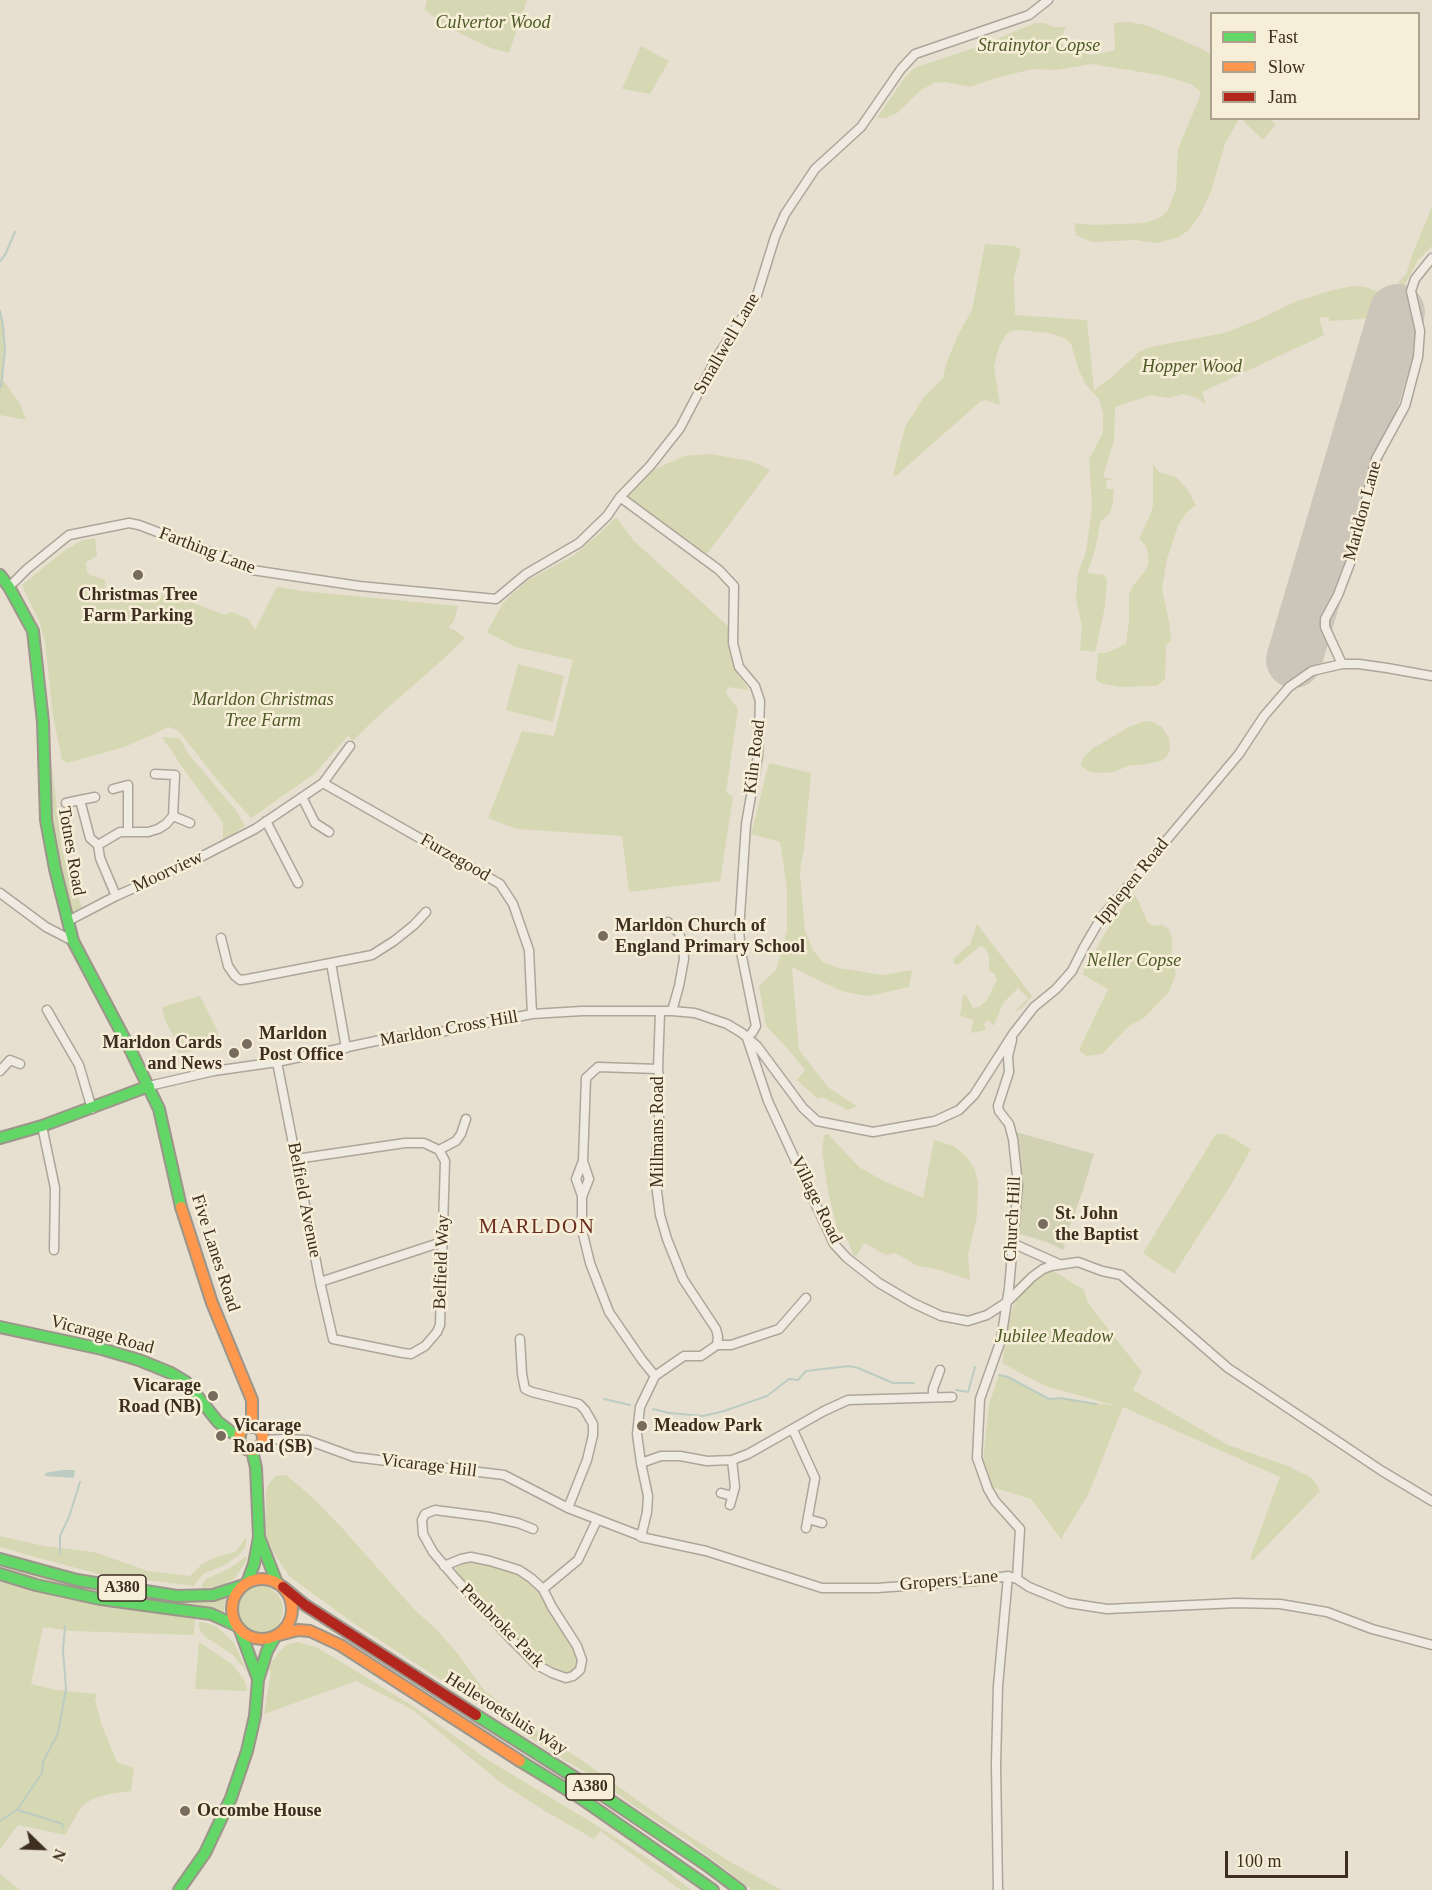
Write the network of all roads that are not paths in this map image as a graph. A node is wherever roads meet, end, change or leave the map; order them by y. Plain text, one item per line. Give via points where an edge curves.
1 (1048, 0) edge
2 (1432, 258) edge
3 (620, 497) junction
4 (0, 575) edge
5 (9, 587) junction
6 (496, 599) joint
7 (1342, 664) junction
8 (1432, 676) edge
9 (350, 746) dead end
10 (155, 774) dead end
11 (323, 783) junction
12 (113, 789) dead end
13 (95, 797) dead end
14 (302, 797) junction
15 (81, 800) junction
16 (66, 803) dead end
17 (173, 816) junction
18 (266, 821) junction
19 (190, 823) dead end
20 (129, 831) junction
21 (329, 832) dead end
22 (98, 844) junction
23 (298, 883) dead end
24 (0, 893) edge
25 (116, 896) junction
26 (426, 912) dead end
27 (68, 921) junction
28 (668, 922) dead end
29 (221, 938) dead end
30 (73, 941) junction
31 (331, 963) junction
32 (47, 1010) dead end
33 (672, 1011) junction
34 (660, 1012) junction
35 (532, 1014) junction
36 (1013, 1034) junction
37 (747, 1037) junction
38 (346, 1047) junction
39 (277, 1062) junction
40 (20, 1064) dead end
41 (658, 1069) junction
42 (0, 1071) edge
43 (149, 1086) junction
44 (92, 1109) junction
45 (465, 1119) dead end
46 (42, 1126) junction
47 (0, 1138) edge
48 (440, 1150) junction
49 (296, 1159) junction
50 (442, 1242) junction
51 (1012, 1243) junction
52 (54, 1250) dead end
53 (1059, 1264) junction
54 (320, 1282) junction
55 (806, 1298) dead end
56 (1007, 1302) junction
57 (0, 1327) edge
58 (333, 1339) joint
59 (520, 1339) dead end
60 (717, 1345) junction
61 (940, 1370) dead end
62 (655, 1376) junction
63 (933, 1397) junction
64 (952, 1397) dead end
65 (252, 1427) junction
66 (793, 1430) junction
67 (240, 1436) junction
68 (262, 1440) junction
69 (252, 1450) junction
70 (732, 1460) junction
71 (641, 1463) junction
72 (721, 1494) dead end
73 (1432, 1501) edge
74 (568, 1508) junction
75 (593, 1518) junction
76 (822, 1523) dead end
77 (533, 1530) dead end
78 (259, 1537) junction
79 (641, 1537) junction
80 (667, 1544) dead end
81 (0, 1559) edge
82 (444, 1566) junction
83 (0, 1574) edge
84 (1012, 1577) junction
85 (246, 1584) junction
86 (280, 1585) junction
87 (543, 1589) junction
88 (238, 1628) junction
89 (277, 1636) junction
90 (1432, 1645) edge
91 (258, 1680) junction
92 (179, 1890) edge
93 (713, 1890) edge
94 (740, 1890) edge
95 (998, 1890) edge

1 - 3 street, Smallwell Lane via 1029,15 915,54 861,127 815,169 785,214 757,295 717,357 680,428
2 - 7 street, Marldon Lane via 1415,279 1411,291 1420,331 1418,357 1405,406 1376,459 1352,558 1325,619
3 - 6 street, Smallwell Lane via 579,543 526,574
3 - 37 street, Kiln Road via 719,570 734,586 738,667 755,686 760,701 758,756 746,824 739,931 756,1026
4 - 5 main road, Totnes Road
5 - 6 street, Farthing Lane via 69,536 129,523 252,570 359,586
5 - 27 main road, Totnes Road via 34,637 43,722 46,820
7 - 8 street, Ipplepen Road
7 - 36 street, Ipplepen Road via 1312,671 1289,687 1239,754 1101,918 1072,971 1034,1007
9 - 11 street
10 - 17 street via 174,775
11 - 14 street, Moorview
11 - 35 street, Furzegood via 500,884 513,904 529,950
12 - 20 street via 128,785
13 - 15 street
14 - 18 street, Moorview
14 - 21 street via 315,823
15 - 16 street
15 - 22 street via 90,838
17 - 19 street
17 - 20 street via 158,829
18 - 23 street
18 - 25 street, Moorview via 187,864
20 - 22 street
22 - 25 street
24 - 30 street via 46,927
25 - 27 street, Moorview
26 - 31 street via 372,955
27 - 30 main road, Totnes Road
28 - 33 street via 679,933 684,959
29 - 31 street via 228,966 240,980
30 - 43 main road, Totnes Road
31 - 38 street
32 - 44 street via 80,1065
33 - 34 street, Marldon Cross Hill
33 - 37 street, Marldon Cross Hill via 695,1013 726,1024
34 - 35 street, Marldon Cross Hill
34 - 41 street, Millmans Road
35 - 38 street, Marldon Cross Hill
36 - 37 street, Ipplepen Road via 974,1095 958,1110 935,1121 873,1132 817,1120 802,1108
36 - 51 street, Church Hill via 1009,1072 998,1106 1009,1124 1015,1151 1018,1188
37 - 56 street, Village Road via 768,1101 834,1244 847,1258 879,1283 941,1316 968,1321
38 - 39 street, Marldon Cross Hill
39 - 43 street, Marldon Cross Hill
39 - 49 street, Belfield Avenue
40 - 42 street via 10,1060
41 - 60 street, Millmans Road via 655,1176 660,1215 683,1279 716,1329
41 - 62 street via 598,1067 586,1078 583,1161 576,1179 582,1197 582,1230 598,1287 624,1336
43 - 44 main road
43 - 65 main road, Five Lanes Road via 159,1109 196,1257 252,1400
44 - 46 main road
45 - 48 street via 456,1141
46 - 47 main road
46 - 52 street via 55,1188
48 - 49 street via 424,1143 405,1143
48 - 50 street, Belfield Way via 445,1161
49 - 54 street, Belfield Avenue
50 - 54 street
50 - 58 street, Belfield Way via 440,1325 432,1340 411,1354
51 - 53 street
51 - 56 street, Church Hill
53 - 56 street, Village Road via 1032,1277
53 - 73 street via 1082,1263 1121,1275 1228,1368
54 - 58 street, Belfield Avenue
55 - 60 street via 779,1329 731,1346
56 - 84 street, Church Hill via 1002,1340 980,1399 977,1458 995,1501 1020,1529
57 - 67 main road, Vicarage Road via 102,1349 171,1373 186,1382 218,1422
59 - 74 street via 525,1389 579,1404 593,1424 587,1460
60 - 62 street via 702,1356 684,1356
61 - 63 street
62 - 71 street via 640,1407 637,1434
63 - 64 street
63 - 66 street via 848,1400
65 - 67 main road
65 - 68 main road via 261,1432
66 - 70 street
66 - 76 street via 814,1478 806,1523
67 - 69 main road via 242,1446
68 - 69 main road
68 - 74 street, Vicarage Hill via 307,1440 354,1457 504,1475
69 - 78 main road
70 - 71 street via 660,1456
70 - 72 street via 735,1486 731,1501
71 - 79 street via 648,1496
74 - 75 street, Vicarage Hill
75 - 79 street, Vicarage Hill
75 - 87 street via 578,1560
77 - 82 street, Pembroke Park via 489,1517 435,1510 425,1514 423,1534
78 - 85 main road
78 - 86 main road
79 - 80 street
79 - 84 street, Gropers Lane via 706,1551 822,1588 878,1588
81 - 85 main road, A380 via 76,1580 177,1596 213,1595
82 - 87 street, Pembroke Park via 471,1557 489,1561 519,1570
82 - 87 street, Pembroke Park via 537,1665 566,1678 573,1676 580,1670 582,1660
83 - 88 main road, A380 via 100,1599 211,1614
84 - 90 street, Gropers Lane via 1068,1603 1107,1609 1280,1604 1327,1612
84 - 95 street, Church Hill via 998,1686
85 - 86 main road via 261,1579
85 - 88 main road via 236,1594 231,1611
86 - 89 main road via 293,1609 289,1624
86 - 94 main road, Hellevoetsluis Way / A380 via 503,1734 601,1794
88 - 89 main road via 255,1639
88 - 91 main road
89 - 91 main road via 267,1651
89 - 93 main road, Hellevoetsluis Way / A380 via 310,1631 340,1645 579,1797
91 - 92 main road via 247,1751 231,1798 205,1853

